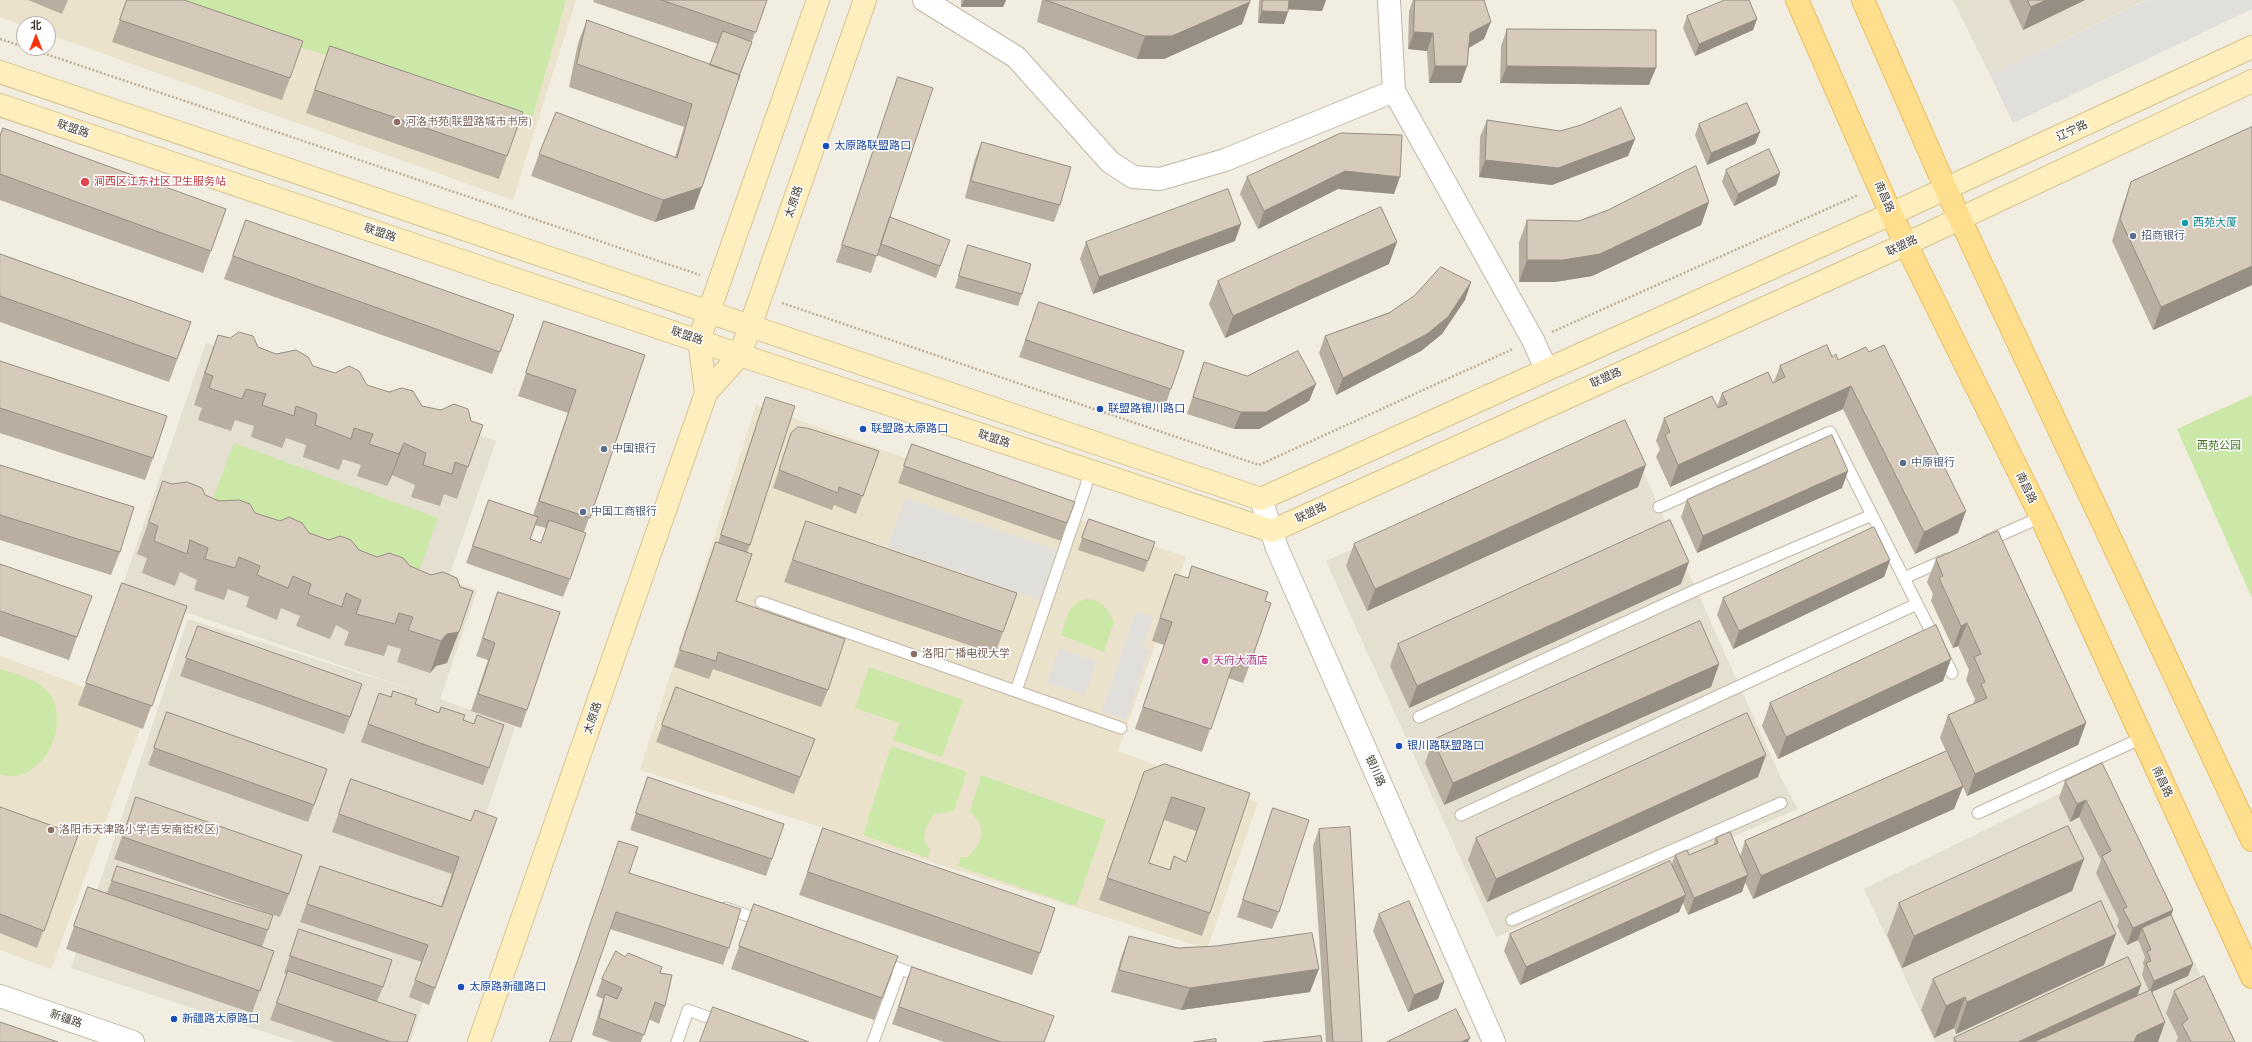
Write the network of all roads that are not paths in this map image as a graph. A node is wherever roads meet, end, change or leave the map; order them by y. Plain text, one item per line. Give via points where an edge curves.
1 (818, 0) edge
2 (865, 0) edge
3 (924, 0) edge
4 (1389, 0) edge
5 (1797, 0) edge
6 (1863, 0) edge
7 (2252, 47) edge
8 (0, 72) edge
9 (2252, 81) edge
10 (1394, 91) junction
11 (0, 105) edge
12 (1946, 189) junction
13 (1891, 214) junction
14 (1960, 218) junction
15 (1906, 244) junction
16 (709, 311) junction
17 (752, 326) junction
18 (699, 340) junction
19 (740, 355) junction
20 (1546, 369) junction
21 (706, 393) junction
22 (1089, 471) junction
23 (1261, 499) junction
24 (1659, 508) dead end
25 (1872, 515) junction
26 (2041, 517) junction
27 (1272, 531) junction
28 (1976, 546) edge
29 (1954, 556) edge
30 (1904, 578) junction
31 (761, 602) dead end
32 (1917, 604) junction
33 (1952, 673) dead end
34 (1016, 691) junction
35 (1419, 717) dead end
36 (1120, 728) dead end
37 (2142, 738) junction
38 (1781, 803) dead end
39 (1978, 814) dead end
40 (1461, 815) dead end
41 (2252, 840) edge
42 (714, 904) edge
43 (1512, 920) dead end
44 (774, 925) edge
45 (870, 959) edge
46 (900, 969) junction
47 (2252, 977) edge
48 (930, 980) edge
49 (0, 996) edge
50 (732, 1026) edge
51 (1491, 1041) edge
52 (133, 1042) edge
53 (479, 1042) edge
54 (677, 1042) edge
55 (873, 1042) edge

1 - 16 main road, 太原路
2 - 17 main road, 太原路
3 - 10 street via 1016,56 1110,162 1133,177 1160,179 1225,160
4 - 10 street
5 - 13 main road, 南昌路
6 - 12 main road
7 - 12 main road, 辽宁路
8 - 16 main road
9 - 14 main road
10 - 20 street via 1533,340
11 - 18 main road, 联盟路
12 - 13 main road, 辽宁路
12 - 14 main road
13 - 15 main road, 南昌路
13 - 20 main road
14 - 15 main road, 联盟路
14 - 41 main road
15 - 26 main road, 南昌路
15 - 27 main road, 联盟路
16 - 17 main road
16 - 18 main road, 太原路
17 - 19 main road, 太原路
17 - 23 main road
18 - 19 main road, 联盟路
18 - 21 main road, 太原路
19 - 21 main road, 太原路
19 - 22 main road, 联盟路
20 - 23 main road
21 - 53 main road, 太原路
22 - 27 main road, 联盟路
22 - 34 lane
23 - 27 street, 银川路
24 - 25 lane via 1830,432
25 - 30 lane
25 - 35 lane via 1696,590
26 - 28 lane
26 - 37 main road, 南昌路
27 - 51 street, 银川路 via 1277,548
29 - 30 lane
30 - 32 lane
31 - 34 lane
32 - 33 lane
32 - 40 lane
34 - 36 lane
37 - 39 lane
37 - 47 main road, 南昌路
38 - 43 lane
42 - 44 lane
45 - 46 lane
46 - 48 lane
46 - 55 lane
49 - 52 street, 新疆路
50 - 54 lane via 688,1010

